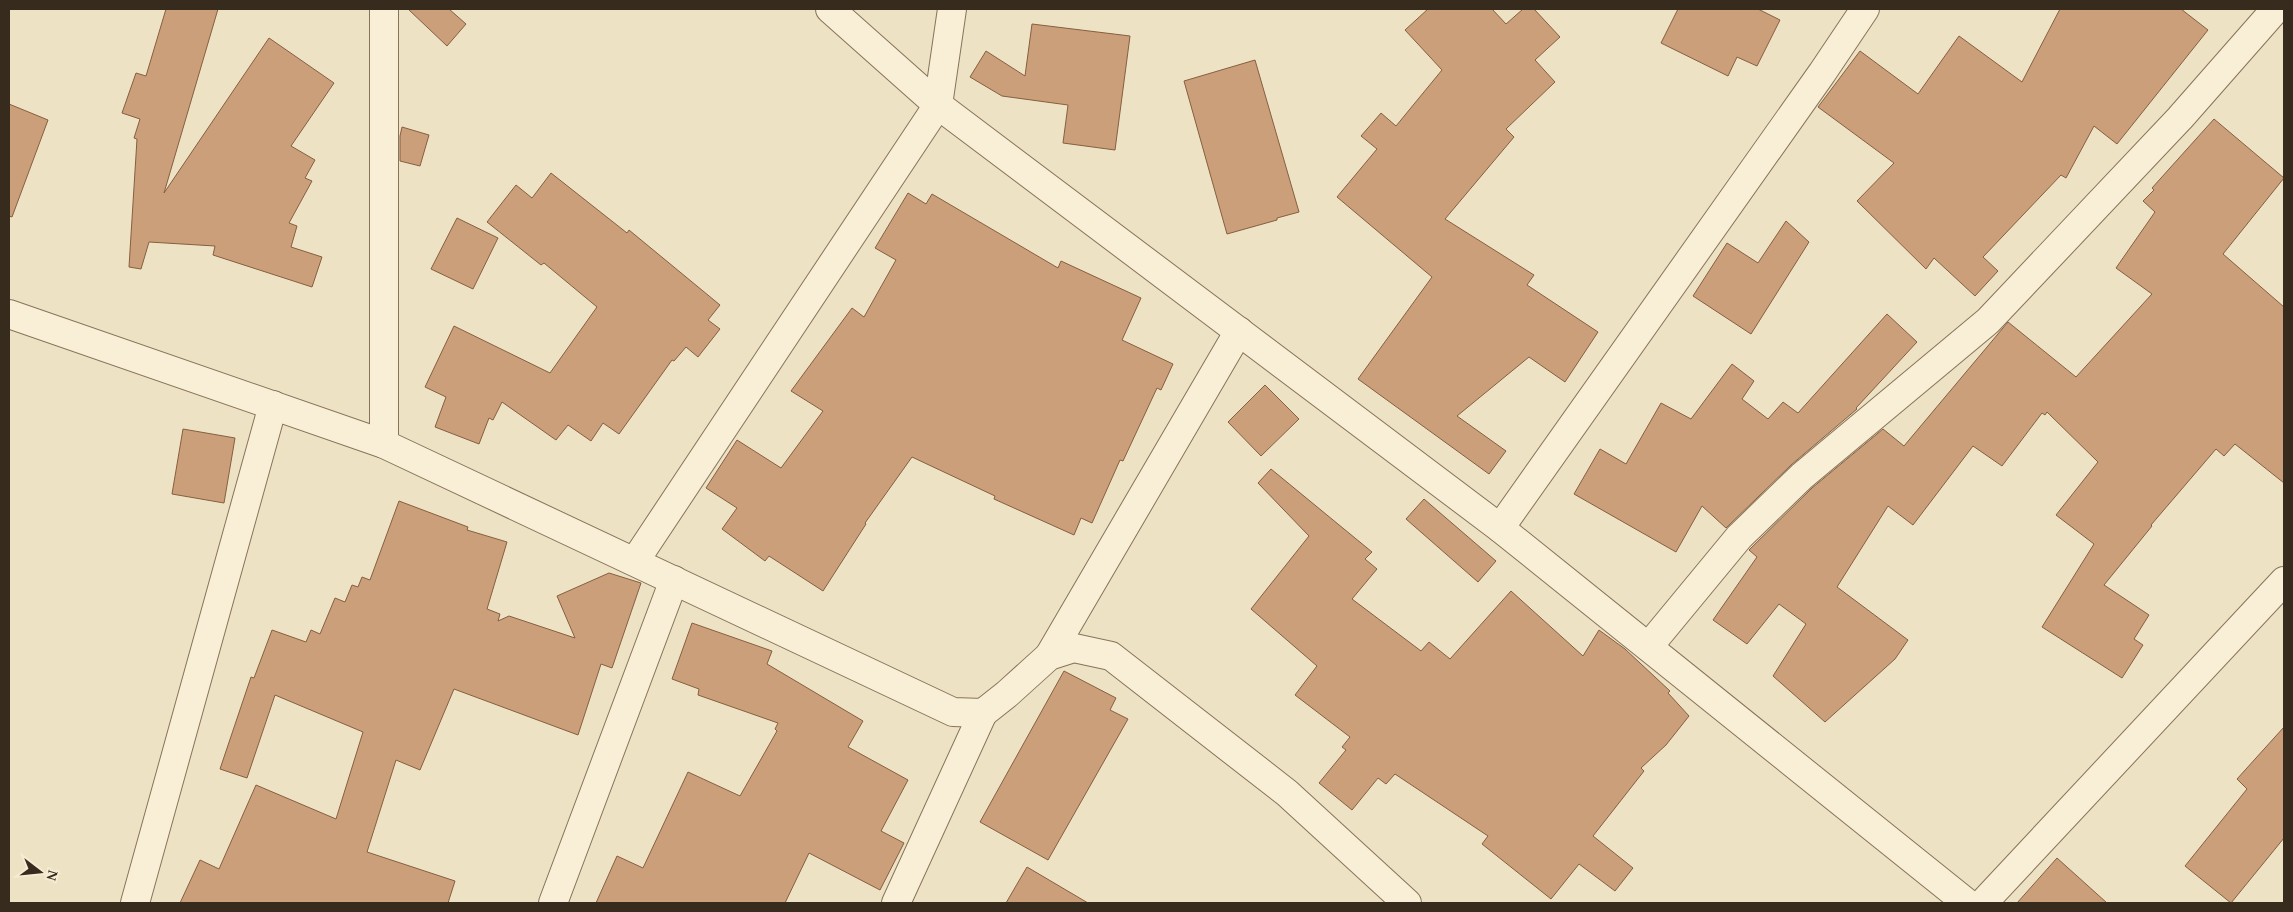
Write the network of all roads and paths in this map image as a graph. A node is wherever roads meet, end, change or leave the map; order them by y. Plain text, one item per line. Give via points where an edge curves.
1 (384, 9) edge
2 (830, 9) edge
3 (952, 9) edge
4 (1865, 9) edge
5 (2276, 12) edge
6 (938, 106) junction
7 (9, 314) edge
8 (1239, 330) junction
9 (273, 405) junction
10 (384, 444) junction
11 (1500, 528) junction
12 (635, 561) junction
13 (674, 580) junction
14 (2284, 581) edge
15 (1649, 646) junction
16 (1049, 656) junction
17 (983, 713) junction
18 (135, 903) edge
19 (553, 903) edge
20 (896, 903) edge
21 (1407, 903) edge
22 (1968, 903) edge
23 (1983, 903) edge

1 - 10 street
2 - 6 street
3 - 6 street
4 - 11 street
5 - 15 street via 1988,321 1802,476 1739,537
6 - 8 street
6 - 12 street
7 - 9 street
8 - 11 street
8 - 16 street
9 - 10 street
9 - 18 street
10 - 12 street
11 - 15 street
12 - 13 street
13 - 17 street via 954,712
13 - 19 street
14 - 23 street
15 - 22 street
16 - 17 street
16 - 21 street via 1074,648 1112,656 1287,793
17 - 20 street

